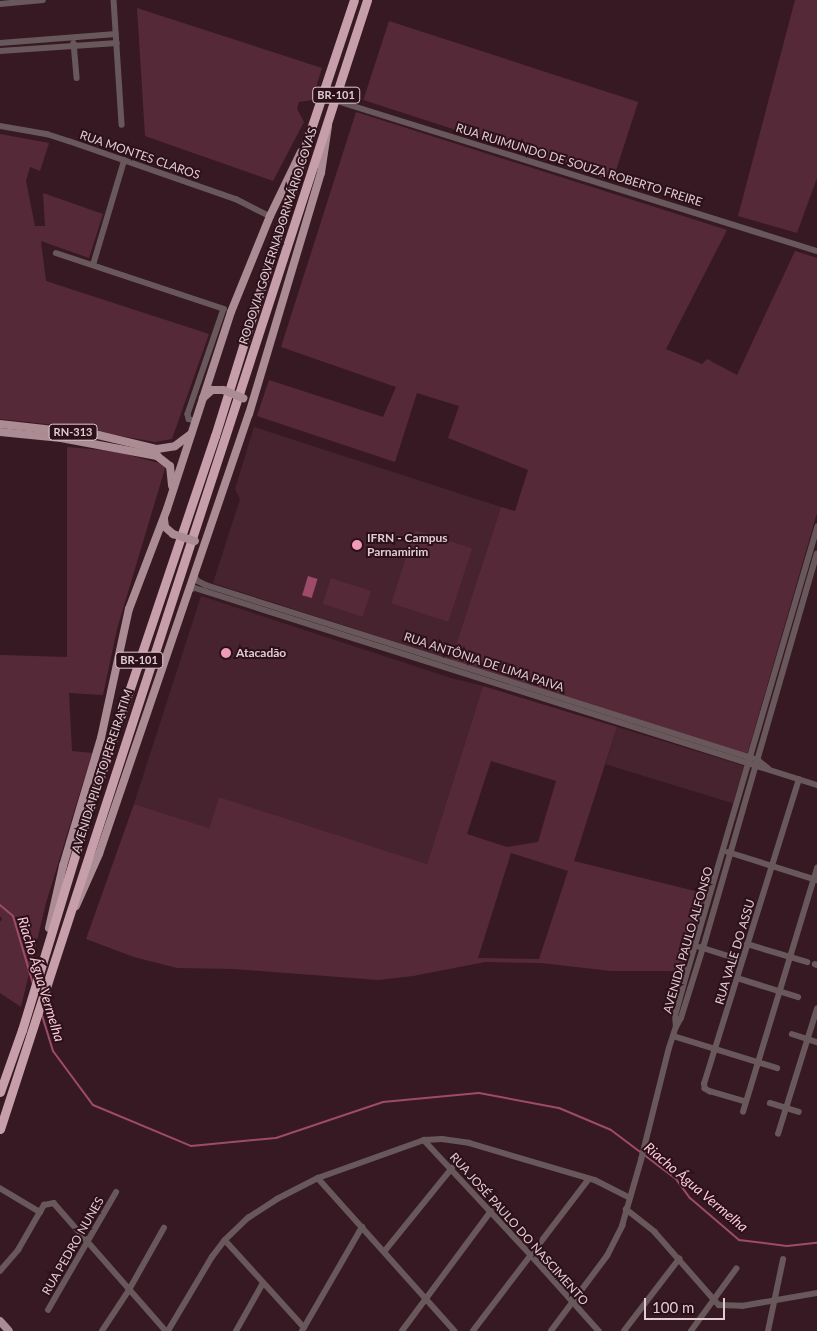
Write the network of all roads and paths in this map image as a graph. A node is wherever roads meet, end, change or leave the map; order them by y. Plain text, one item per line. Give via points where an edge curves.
1 (44, 0) edge
2 (114, 0) edge
3 (354, 0) edge
4 (367, 0) edge
5 (0, 4) edge
6 (116, 34) junction
7 (74, 38) junction
8 (29, 41) junction
9 (117, 42) junction
10 (0, 43) edge
11 (74, 46) junction
12 (30, 49) junction
13 (0, 52) edge
14 (77, 78) dead end
15 (334, 100) junction
16 (328, 124) junction
17 (122, 125) dead end
18 (0, 126) edge
19 (309, 134) junction
20 (124, 161) junction
21 (270, 216) junction
22 (817, 251) edge
23 (56, 252) dead end
24 (93, 265) junction
25 (228, 310) junction
26 (243, 363) junction
27 (202, 399) junction
28 (249, 414) junction
29 (195, 421) junction
30 (0, 424) edge
31 (0, 432) edge
32 (190, 434) junction
33 (172, 494) junction
34 (164, 519) junction
35 (817, 527) edge
36 (208, 535) junction
37 (817, 554) edge
38 (194, 574) junction
39 (189, 590) junction
40 (258, 601) junction
41 (794, 606) junction
42 (802, 608) junction
43 (255, 609) junction
44 (330, 623) junction
45 (327, 631) junction
46 (749, 761) junction
47 (757, 763) junction
48 (799, 779) junction
49 (817, 785) edge
50 (736, 808) junction
51 (743, 810) junction
52 (723, 850) junction
53 (730, 853) junction
54 (772, 866) junction
55 (817, 868) edge
56 (815, 879) edge
57 (67, 924) junction
58 (747, 944) junction
59 (695, 946) junction
60 (703, 948) junction
61 (790, 957) junction
62 (43, 960) junction
63 (742, 960) junction
64 (807, 962) dead end
65 (737, 978) junction
66 (779, 991) junction
67 (798, 998) dead end
68 (817, 1009) edge
69 (676, 1027) junction
70 (792, 1034) dead end
71 (673, 1036) junction
72 (808, 1039) junction
73 (817, 1042) edge
74 (716, 1048) junction
75 (758, 1062) junction
76 (776, 1068) dead end
77 (0, 1092) edge
78 (746, 1102) junction
79 (770, 1103) dead end
80 (786, 1108) junction
81 (743, 1112) dead end
82 (799, 1112) dead end
83 (0, 1129) edge
84 (778, 1134) dead end
85 (424, 1140) junction
86 (452, 1168) junction
87 (318, 1178) junction
88 (588, 1179) junction
89 (0, 1188) edge
90 (116, 1192) dead end
91 (629, 1197) junction
92 (626, 1209) junction
93 (491, 1211) junction
94 (39, 1215) junction
95 (362, 1227) junction
96 (164, 1228) dead end
97 (88, 1240) junction
98 (225, 1240) junction
99 (384, 1252) junction
100 (532, 1255) junction
101 (679, 1259) junction
102 (783, 1260) dead end
103 (736, 1269) dead end
104 (0, 1271) edge
105 (263, 1283) junction
106 (129, 1290) junction
107 (817, 1293) edge
108 (426, 1296) junction
109 (713, 1300) junction
110 (775, 1300) junction
111 (573, 1303) junction
112 (48, 1310) dead end
113 (0, 1321) edge
114 (303, 1329) edge
115 (10, 1331) edge
116 (102, 1331) edge
117 (167, 1331) edge
118 (236, 1331) edge
119 (402, 1331) edge
120 (455, 1331) edge
121 (473, 1331) edge
122 (551, 1331) edge
123 (599, 1331) edge
124 (624, 1331) edge
125 (691, 1331) edge
126 (768, 1331) edge

1 - 5 street
2 - 6 street
3 - 19 highway, RODOVIA GOVERNADOR MÁRIO COVAS / BR-101
4 - 15 highway, RODOVIA GOVERNADOR MÁRIO COVAS / BR-101
6 - 7 street
6 - 9 street
7 - 8 street
7 - 11 street
8 - 10 street
8 - 12 street
9 - 11 street
9 - 17 street
11 - 12 street
11 - 14 street
12 - 13 street
15 - 16 highway, RODOVIA GOVERNADOR MÁRIO COVAS / BR-101
15 - 22 street, RUA RUIMUNDO DE SOUZA ROBERTO FREIRE
16 - 26 highway, RODOVIA GOVERNADOR MÁRIO COVAS / BR-101
16 - 28 main road via 321,173
18 - 20 street, RUA MONTES CLAROS via 47,134
19 - 21 main road
19 - 26 highway, RODOVIA GOVERNADOR MÁRIO COVAS / BR-101
20 - 21 street, RUA MONTES CLAROS via 236,199
20 - 24 street
21 - 25 main road
23 - 24 street
24 - 25 street
25 - 27 main road
25 - 29 street via 188,414 189,419
26 - 57 highway, AVENIDA PILOTO PEREIRA TIM / BR-101
26 - 62 highway, AVENIDA PILOTO PEREIRA TIM / BR-101 via 96,790
27 - 28 main road, bridge via 212,390 223,390 243,398 249,405
27 - 29 main road
28 - 36 main road
29 - 32 main road
30 - 32 main road, RN-313 via 98,435 157,449 175,446
31 - 33 main road, RN-313 via 61,438 157,456 170,466
32 - 33 main road
33 - 34 main road
34 - 36 main road, bridge via 165,527 173,534 195,541 202,541
34 - 62 main road via 126,616 100,738 63,866
35 - 41 street, AVENIDA PAULO ALFONSO
36 - 38 main road
37 - 42 street, AVENIDA PAULO ALFONSO
38 - 39 main road
38 - 40 street, RUA ANTÔNIA DE LIMA PAIVA via 200,582
39 - 43 street, RUA ANTÔNIA DE LIMA PAIVA via 195,588
39 - 57 main road via 99,854
40 - 43 street
40 - 44 street, RUA ANTÔNIA DE LIMA PAIVA
41 - 42 street
41 - 46 street, AVENIDA PAULO ALFONSO
42 - 47 street, AVENIDA PAULO ALFONSO
43 - 45 street, RUA ANTÔNIA DE LIMA PAIVA
44 - 45 street
44 - 46 street, RUA ANTÔNIA DE LIMA PAIVA
45 - 46 street, RUA ANTÔNIA DE LIMA PAIVA
46 - 47 street, RUA ANTÔNIA DE LIMA PAIVA
46 - 50 street, AVENIDA PAULO ALFONSO
47 - 48 street, RUA ANTÔNIA DE LIMA PAIVA
47 - 51 street, AVENIDA PAULO ALFONSO
48 - 49 street, RUA ANTÔNIA DE LIMA PAIVA
48 - 54 street, RUA VALE DO ASSU
50 - 51 street
50 - 52 street, AVENIDA PAULO ALFONSO
51 - 53 street, AVENIDA PAULO ALFONSO
52 - 53 street
52 - 59 street, AVENIDA PAULO ALFONSO
53 - 54 street
53 - 60 street, AVENIDA PAULO ALFONSO
54 - 56 street
54 - 58 street, RUA VALE DO ASSU
55 - 56 street
56 - 61 street
57 - 83 highway, AVENIDA PILOTO PEREIRA TIM / BR-101
58 - 61 street
58 - 63 street, RUA VALE DO ASSU
59 - 60 street
59 - 69 street, AVENIDA PAULO ALFONSO via 675,1016
60 - 63 street
60 - 69 street, AVENIDA PAULO ALFONSO
61 - 64 street
61 - 66 street
62 - 77 highway, AVENIDA PILOTO PEREIRA TIM / BR-101
63 - 65 street, RUA VALE DO ASSU
65 - 66 street
65 - 74 street, RUA VALE DO ASSU
66 - 67 street
66 - 75 street
68 - 72 street
69 - 71 street
70 - 72 street
71 - 74 street
71 - 91 street
72 - 73 street
72 - 80 street
74 - 75 street
74 - 78 street, RUA VALE DO ASSU via 705,1090
75 - 76 street
75 - 78 street
78 - 81 street
79 - 80 street
80 - 82 street
80 - 84 street
85 - 86 street, RUA JOSÉ PAULO DO NASCIMENTO
85 - 87 street
85 - 88 street via 442,1139 469,1144
86 - 93 street, RUA JOSÉ PAULO DO NASCIMENTO
86 - 99 street
87 - 95 street
87 - 98 street via 262,1208
88 - 91 street
88 - 100 street
89 - 94 street
90 - 97 street, RUA PEDRO NUNES
91 - 92 street
92 - 101 street via 655,1232
92 - 111 street via 608,1256
93 - 100 street, RUA JOSÉ PAULO DO NASCIMENTO
93 - 108 street
94 - 97 street via 44,1205 54,1203
94 - 104 street via 18,1250
95 - 99 street
95 - 114 street
96 - 106 street
97 - 106 street
97 - 112 street, RUA PEDRO NUNES
98 - 105 street
98 - 117 street
99 - 108 street
100 - 111 street, RUA JOSÉ PAULO DO NASCIMENTO
100 - 121 street
101 - 109 street
101 - 124 street
102 - 110 street
103 - 109 street
105 - 114 street
105 - 118 street
106 - 116 street
106 - 117 street
107 - 110 street
108 - 119 street
108 - 120 street
109 - 110 street via 730,1307
109 - 125 street
110 - 126 street
111 - 122 street
111 - 123 street, RUA JOSÉ PAULO DO NASCIMENTO
113 - 115 main road

